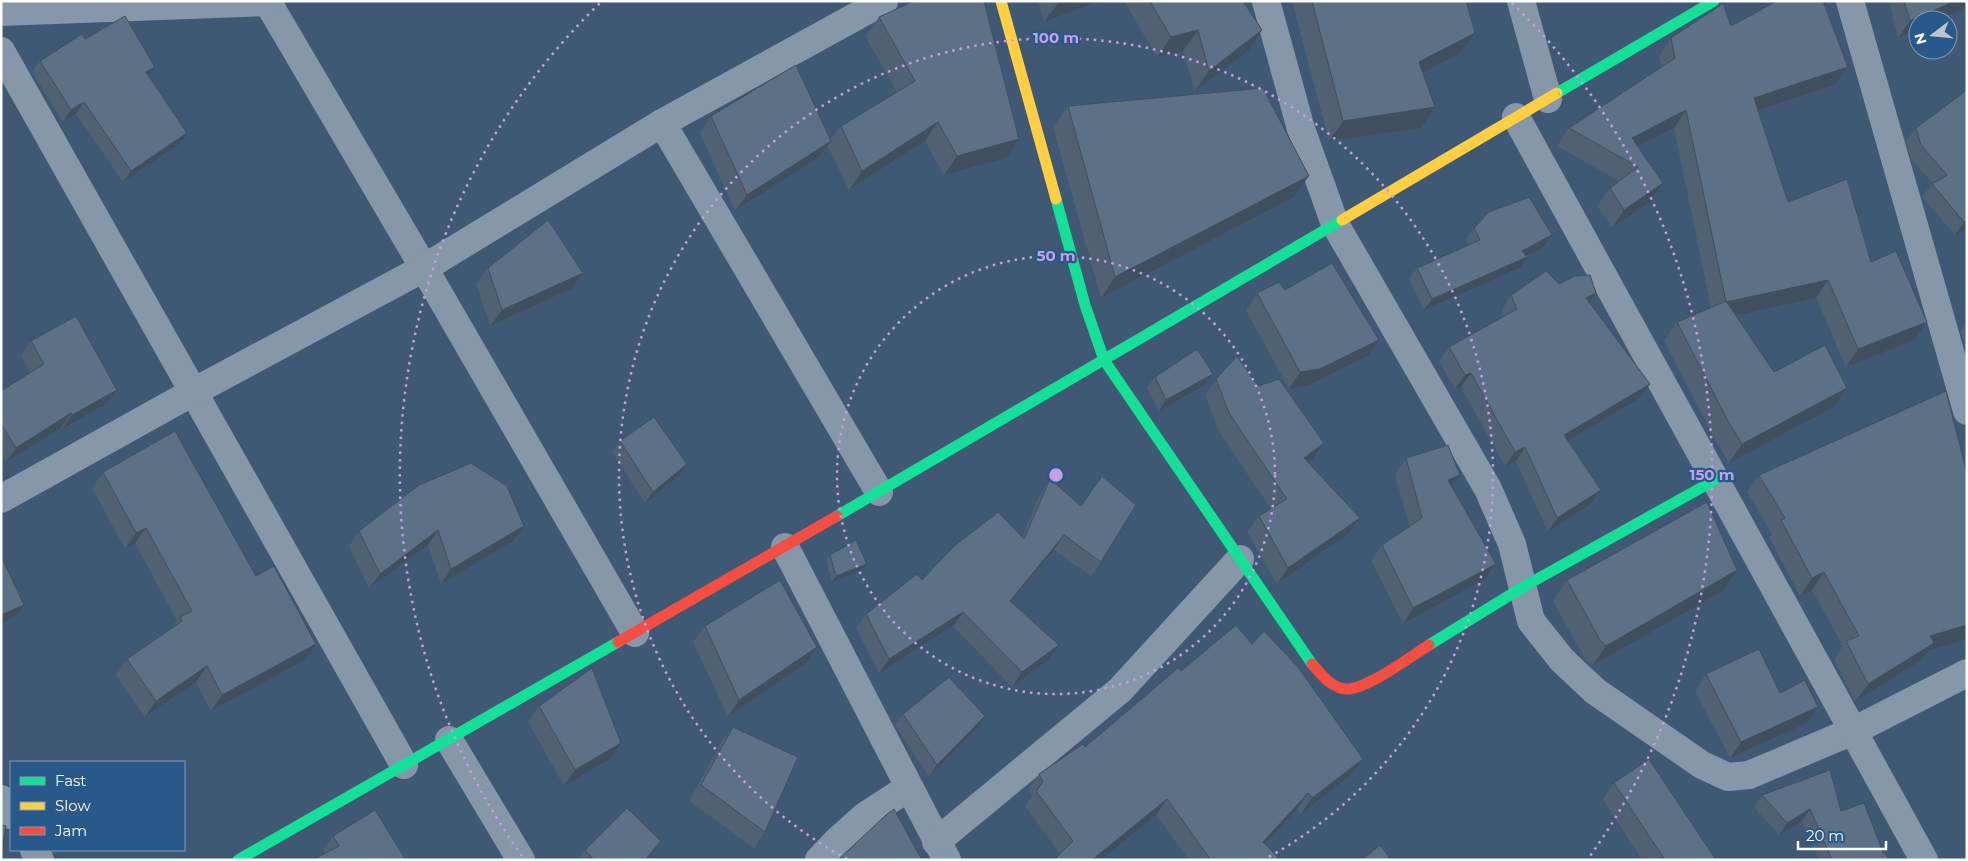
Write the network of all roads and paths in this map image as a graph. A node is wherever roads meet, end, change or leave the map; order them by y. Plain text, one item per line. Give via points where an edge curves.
1 (884, 1) edge
2 (1002, 1) edge
3 (1266, 1) edge
4 (1521, 1) edge
5 (1714, 1) edge
6 (1850, 1) edge
7 (268, 2) edge
8 (1, 12) edge
9 (1, 51) edge
10 (1548, 99) junction
11 (1516, 118) junction
12 (662, 123) junction
13 (1335, 224) junction
14 (424, 268) junction
15 (1104, 360) junction
16 (195, 391) junction
17 (1967, 411) edge
18 (1715, 480) junction
19 (879, 492) junction
20 (1, 499) edge
21 (785, 548) junction
22 (1240, 559) junction
23 (1523, 587) junction
24 (635, 633) junction
25 (1967, 673) edge
26 (1853, 731) junction
27 (449, 740) junction
28 (404, 765) junction
29 (908, 788) junction
30 (1, 799) edge
31 (10, 813) edge
32 (941, 851) edge
33 (238, 860) edge
34 (521, 860) edge
35 (819, 860) edge
36 (1924, 860) edge

1 - 12 street
2 - 15 street via 1085,305
3 - 13 street via 1301,129
4 - 10 street
5 - 10 street
6 - 17 street
7 - 8 street
7 - 14 street
9 - 16 street
10 - 11 street
11 - 13 street
11 - 18 street
12 - 14 street
12 - 19 street
13 - 15 street
13 - 23 street via 1488,489 1512,544
14 - 16 street
14 - 24 street
15 - 19 street
15 - 22 street
16 - 20 street
16 - 28 street
18 - 23 street
18 - 26 street
19 - 21 street
21 - 24 street
21 - 29 street
22 - 23 street via 1307,659 1327,681 1345,689 1363,686
22 - 32 street via 1120,690
23 - 26 street via 1532,621 1562,660 1595,691 1702,765 1728,777 1749,776
24 - 27 street
25 - 26 street
26 - 36 street
27 - 28 street
27 - 34 street
28 - 33 street
29 - 32 street
29 - 35 street via 865,816
30 - 31 street

